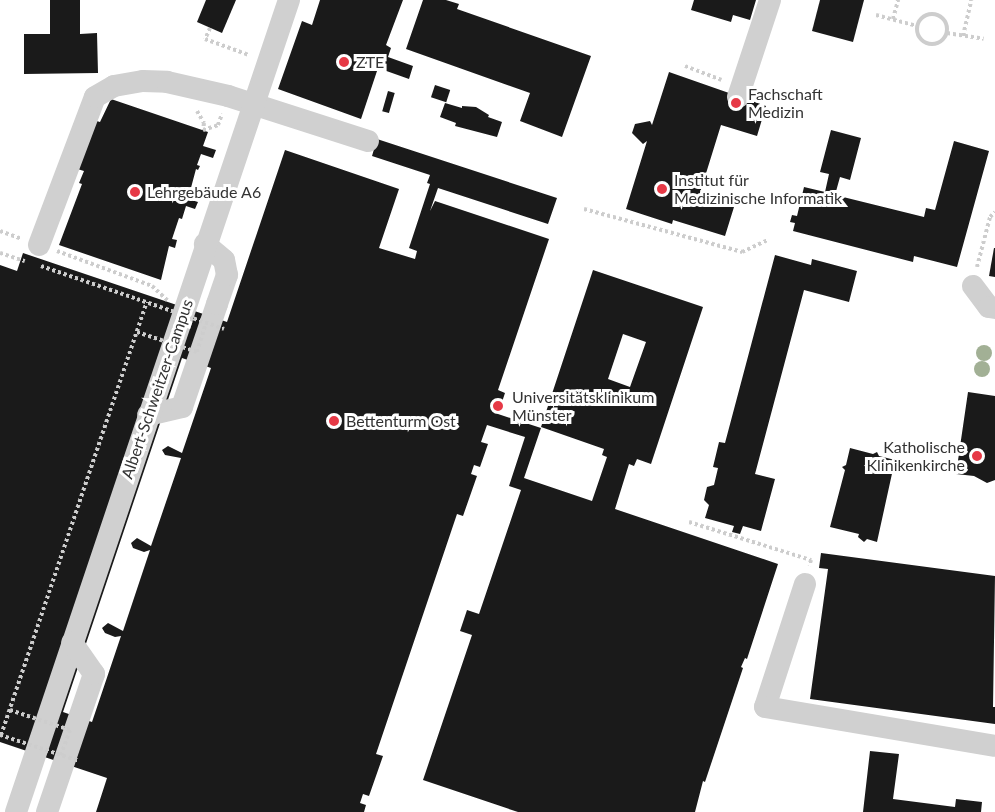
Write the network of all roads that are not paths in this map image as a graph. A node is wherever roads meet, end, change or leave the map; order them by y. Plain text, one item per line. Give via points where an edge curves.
1 (290, 0) edge
2 (770, 0) edge
3 (740, 90) road end
4 (254, 104) junction
5 (368, 141) dead end
6 (206, 244) junction
7 (39, 245) road end
8 (973, 286) road end
9 (995, 308) edge
10 (148, 415) junction
11 (805, 584) road end
12 (72, 643) junction
13 (995, 746) edge
14 (16, 812) edge
15 (47, 812) edge

1 - 4 lane, Albert-Schweitzer-Campus
2 - 3 lane
4 - 5 lane
4 - 6 lane, Albert-Schweitzer-Campus
4 - 7 lane via 167,82 114,86 95,97
6 - 10 lane, Albert-Schweitzer-Campus
6 - 10 lane via 224,260 227,275 182,407
8 - 9 lane via 989,307
10 - 12 lane, Albert-Schweitzer-Campus
11 - 13 lane via 765,707
12 - 14 lane, Albert-Schweitzer-Campus
12 - 15 lane via 94,674

